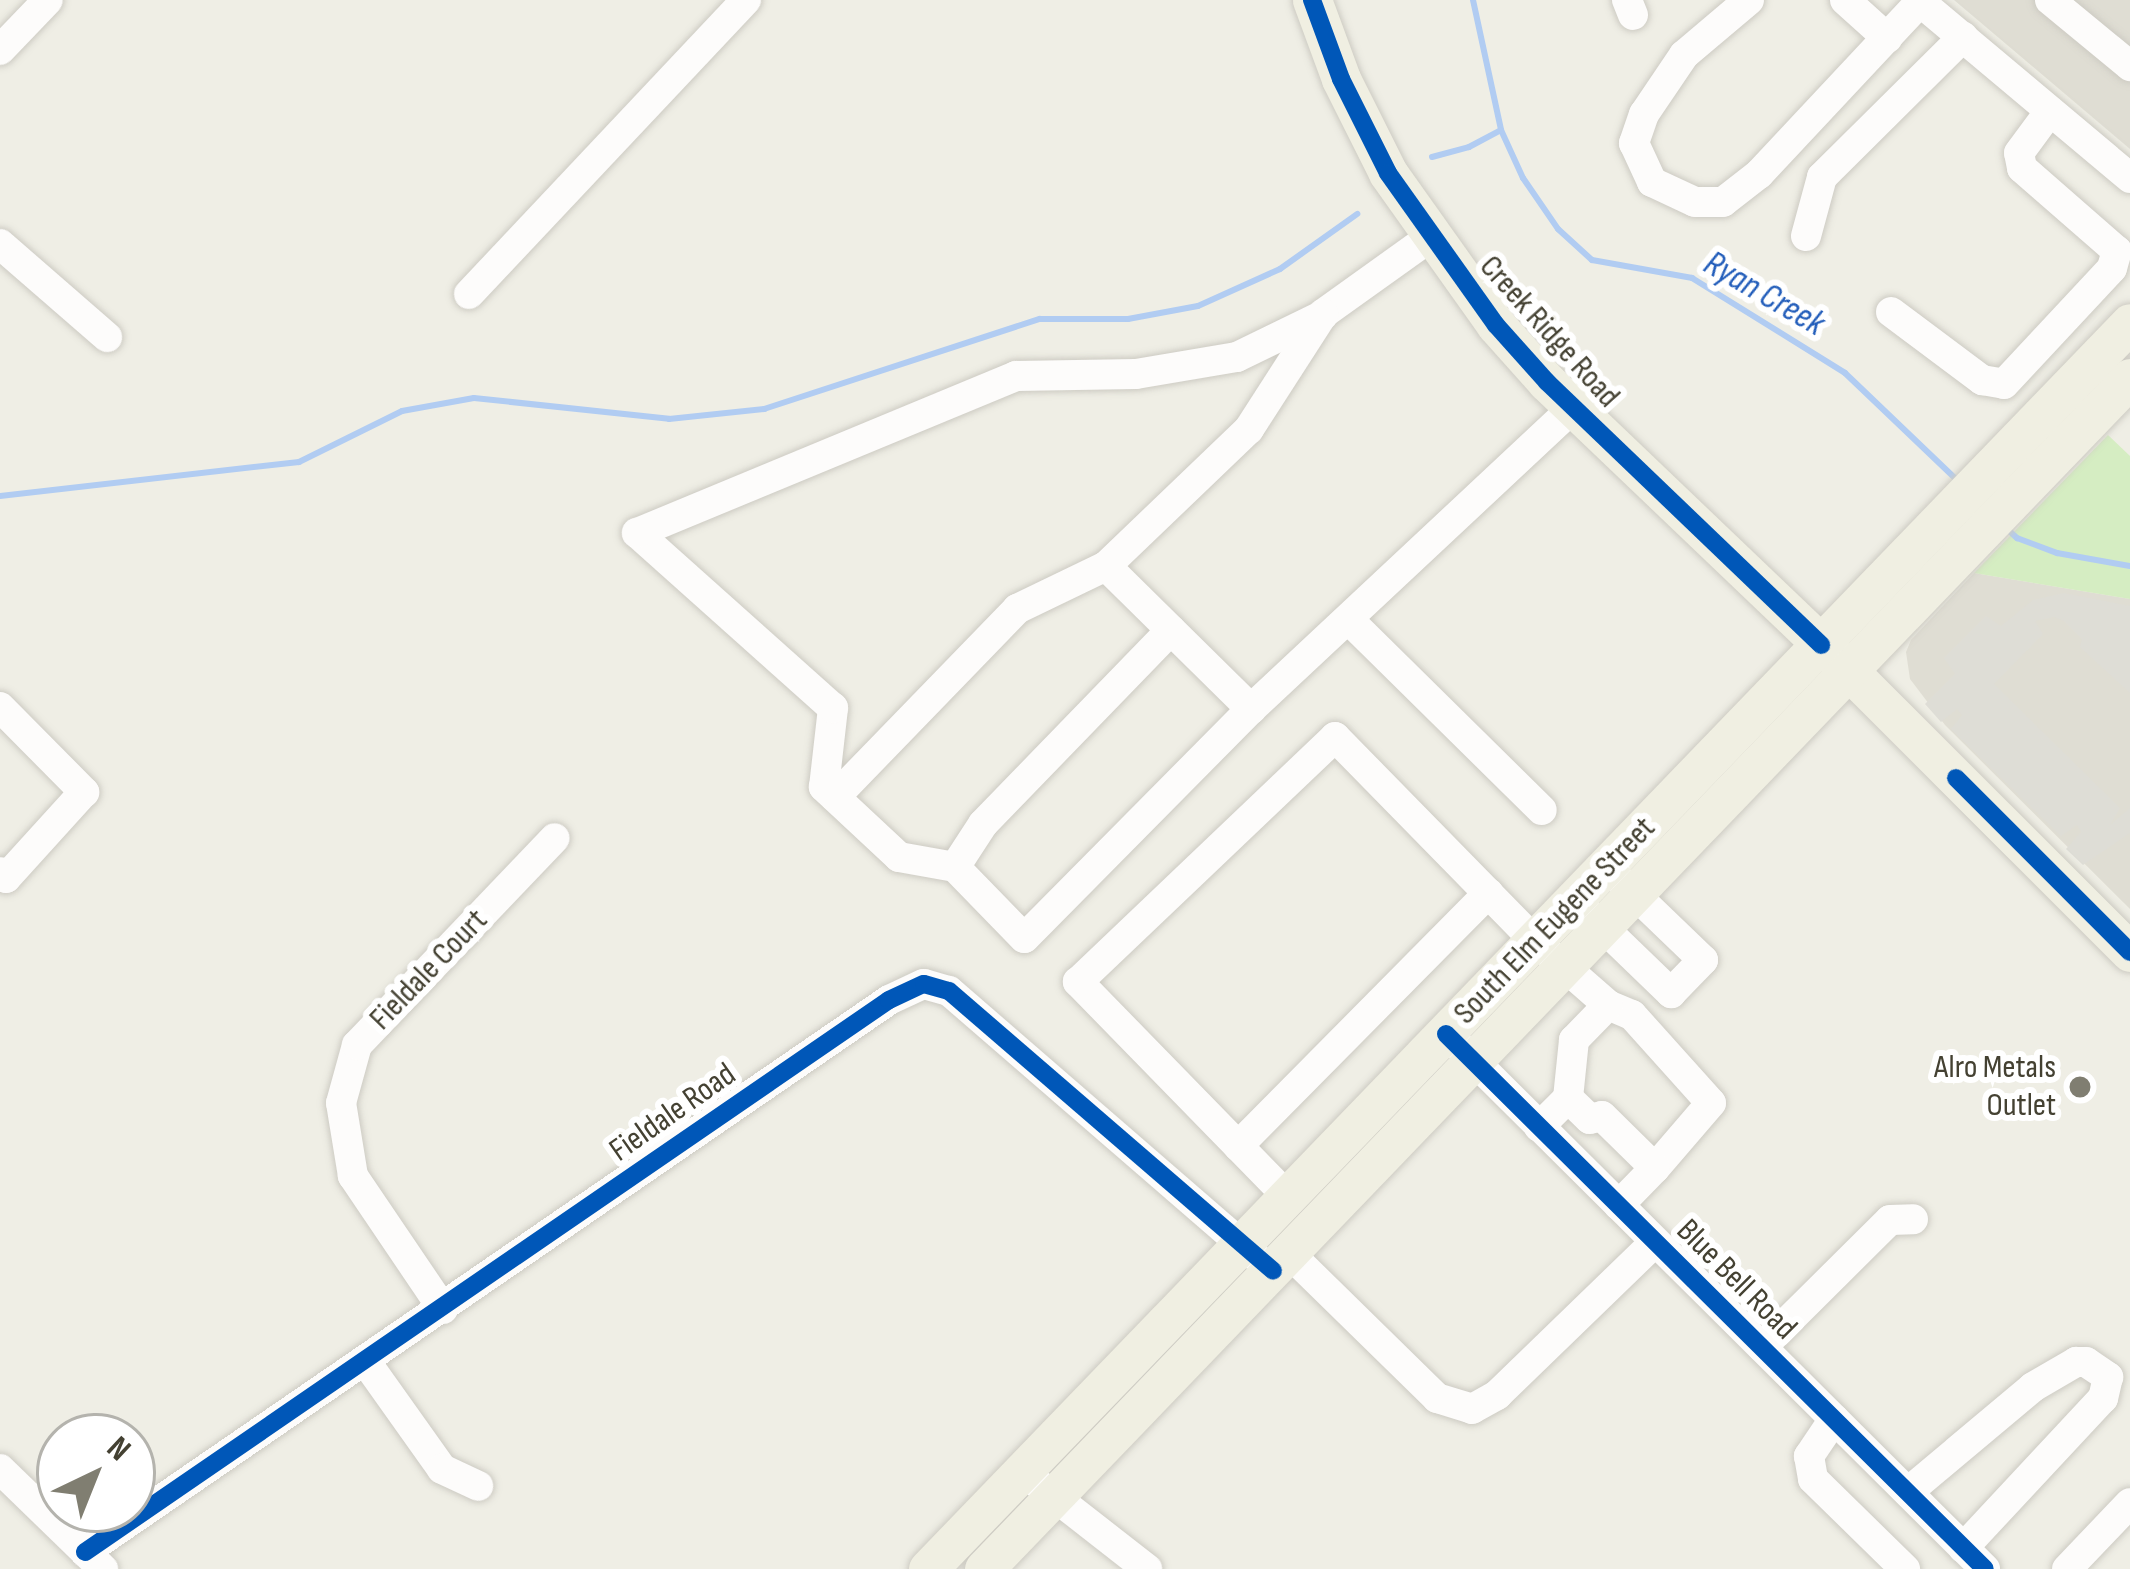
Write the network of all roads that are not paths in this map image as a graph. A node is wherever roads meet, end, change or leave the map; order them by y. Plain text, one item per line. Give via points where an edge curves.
1 (48, 0) edge
2 (746, 0) edge
3 (1312, 0) edge
4 (1749, 0) edge
5 (1846, 0) edge
6 (2050, 0) edge
7 (1919, 1) edge
8 (1963, 37) junction
9 (1887, 38) junction
10 (0, 50) edge
11 (2130, 66) edge
12 (2050, 111) junction
13 (2130, 178) edge
14 (1806, 236) dead end
15 (1429, 238) junction
16 (0, 244) edge
17 (2121, 275) edge
18 (469, 294) dead end
19 (1891, 312) dead end
20 (1323, 315) junction
21 (2130, 323) edge
22 (107, 337) dead end
23 (2011, 377) junction
24 (2126, 390) edge
25 (1573, 408) junction
26 (2041, 435) junction
27 (1106, 566) junction
28 (1348, 619) junction
29 (1171, 630) junction
30 (1836, 658) junction
31 (0, 707) edge
32 (1251, 710) junction
33 (835, 797) junction
34 (1542, 810) dead end
35 (555, 838) dead end
36 (955, 867) junction
37 (0, 872) edge
38 (1620, 880) junction
39 (1488, 893) junction
40 (1588, 913) junction
41 (2130, 952) edge
42 (1549, 954) junction
43 (1608, 1005) junction
44 (1459, 1047) junction
45 (1568, 1097) junction
46 (1539, 1126) junction
47 (1238, 1146) junction
48 (1655, 1168) junction
49 (1288, 1197) junction
50 (1619, 1205) junction
51 (1913, 1220) dead end
52 (1655, 1242) junction
53 (1242, 1244) junction
54 (1282, 1263) junction
55 (443, 1309) junction
56 (1762, 1348) junction
57 (366, 1362) junction
58 (1834, 1419) junction
59 (0, 1469) edge
60 (1024, 1470) junction
61 (478, 1486) dead end
62 (1907, 1492) junction
63 (1053, 1498) junction
64 (2130, 1503) edge
65 (1974, 1558) edge
66 (94, 1560) edge
67 (928, 1569) edge
68 (984, 1569) edge
69 (1147, 1569) edge
70 (1905, 1569) edge
71 (2067, 1569) edge

1 - 10 street
2 - 18 street
3 - 15 main road, Creek Ridge Road via 1366,129
4 - 9 street via 1684,55 1644,113 1634,143 1652,182 1695,202 1723,202 1759,174
5 - 9 street
6 - 11 street
7 - 8 street
7 - 9 street
8 - 12 street
8 - 14 street via 1822,177
12 - 13 street
12 - 17 street via 2019,153 2022,168 2117,251
15 - 20 street
15 - 25 main road, Creek Ridge Road
16 - 22 street
17 - 23 street
19 - 23 street via 1982,380
20 - 27 street via 1249,428
20 - 33 street via 1238,357 1136,374 1016,376 638,533 833,708 824,787
21 - 26 main road, South Elm Eugene Street
23 - 26 street
24 - 26 main road, South Elm Eugene Street
25 - 28 street
25 - 30 main road, Creek Ridge Road
26 - 30 main road, South Elm Eugene Street
27 - 29 street
27 - 33 street via 1017,609
28 - 32 street
28 - 34 street
29 - 32 street
29 - 36 street via 983,824
30 - 38 main road, South Elm Eugene Street
30 - 41 main road, Creek Ridge Road
31 - 37 street via 84,792 6,878
32 - 36 street via 1024,938
33 - 36 street via 899,857
35 - 55 street, Fieldale Court via 357,1045 341,1103 353,1176
38 - 40 main road, South Elm Eugene Street
38 - 40 street via 1703,960 1671,993
39 - 42 street
39 - 47 street
39 - 47 street via 1335,737 1078,982
40 - 42 main road, South Elm Eugene Street
42 - 43 street
42 - 44 main road, South Elm Eugene Street
43 - 45 street via 1574,1040
43 - 48 street via 1632,1015 1712,1103
44 - 46 street, Blue Bell Road
44 - 49 main road, South Elm Eugene Street
44 - 54 main road, South Elm Eugene Street
45 - 46 street
45 - 48 street via 1590,1120 1602,1116
46 - 50 street, Blue Bell Road
47 - 49 street
48 - 50 street
49 - 53 main road, South Elm Eugene Street
50 - 52 street, Blue Bell Road
51 - 56 street via 1890,1220
52 - 54 street, Fieldale Road via 1497,1395 1472,1409 1437,1398
52 - 56 street, Blue Bell Road
53 - 54 street, Fieldale Road
53 - 55 street, Fieldale Road via 949,991 924,984 889,1000
53 - 60 main road, South Elm Eugene Street
54 - 63 main road, South Elm Eugene Street
55 - 57 street, Fieldale Road
56 - 58 street, Blue Bell Road
57 - 61 street via 442,1469
57 - 66 street, Fieldale Road
58 - 62 street, Blue Bell Road
58 - 70 street via 1809,1456 1813,1479
59 - 66 street
60 - 63 street
60 - 67 main road, South Elm Eugene Street
62 - 65 street, Blue Bell Road
62 - 65 street via 2033,1387 2076,1362 2108,1377 2103,1398
63 - 68 main road, South Elm Eugene Street
63 - 69 street
64 - 71 street

